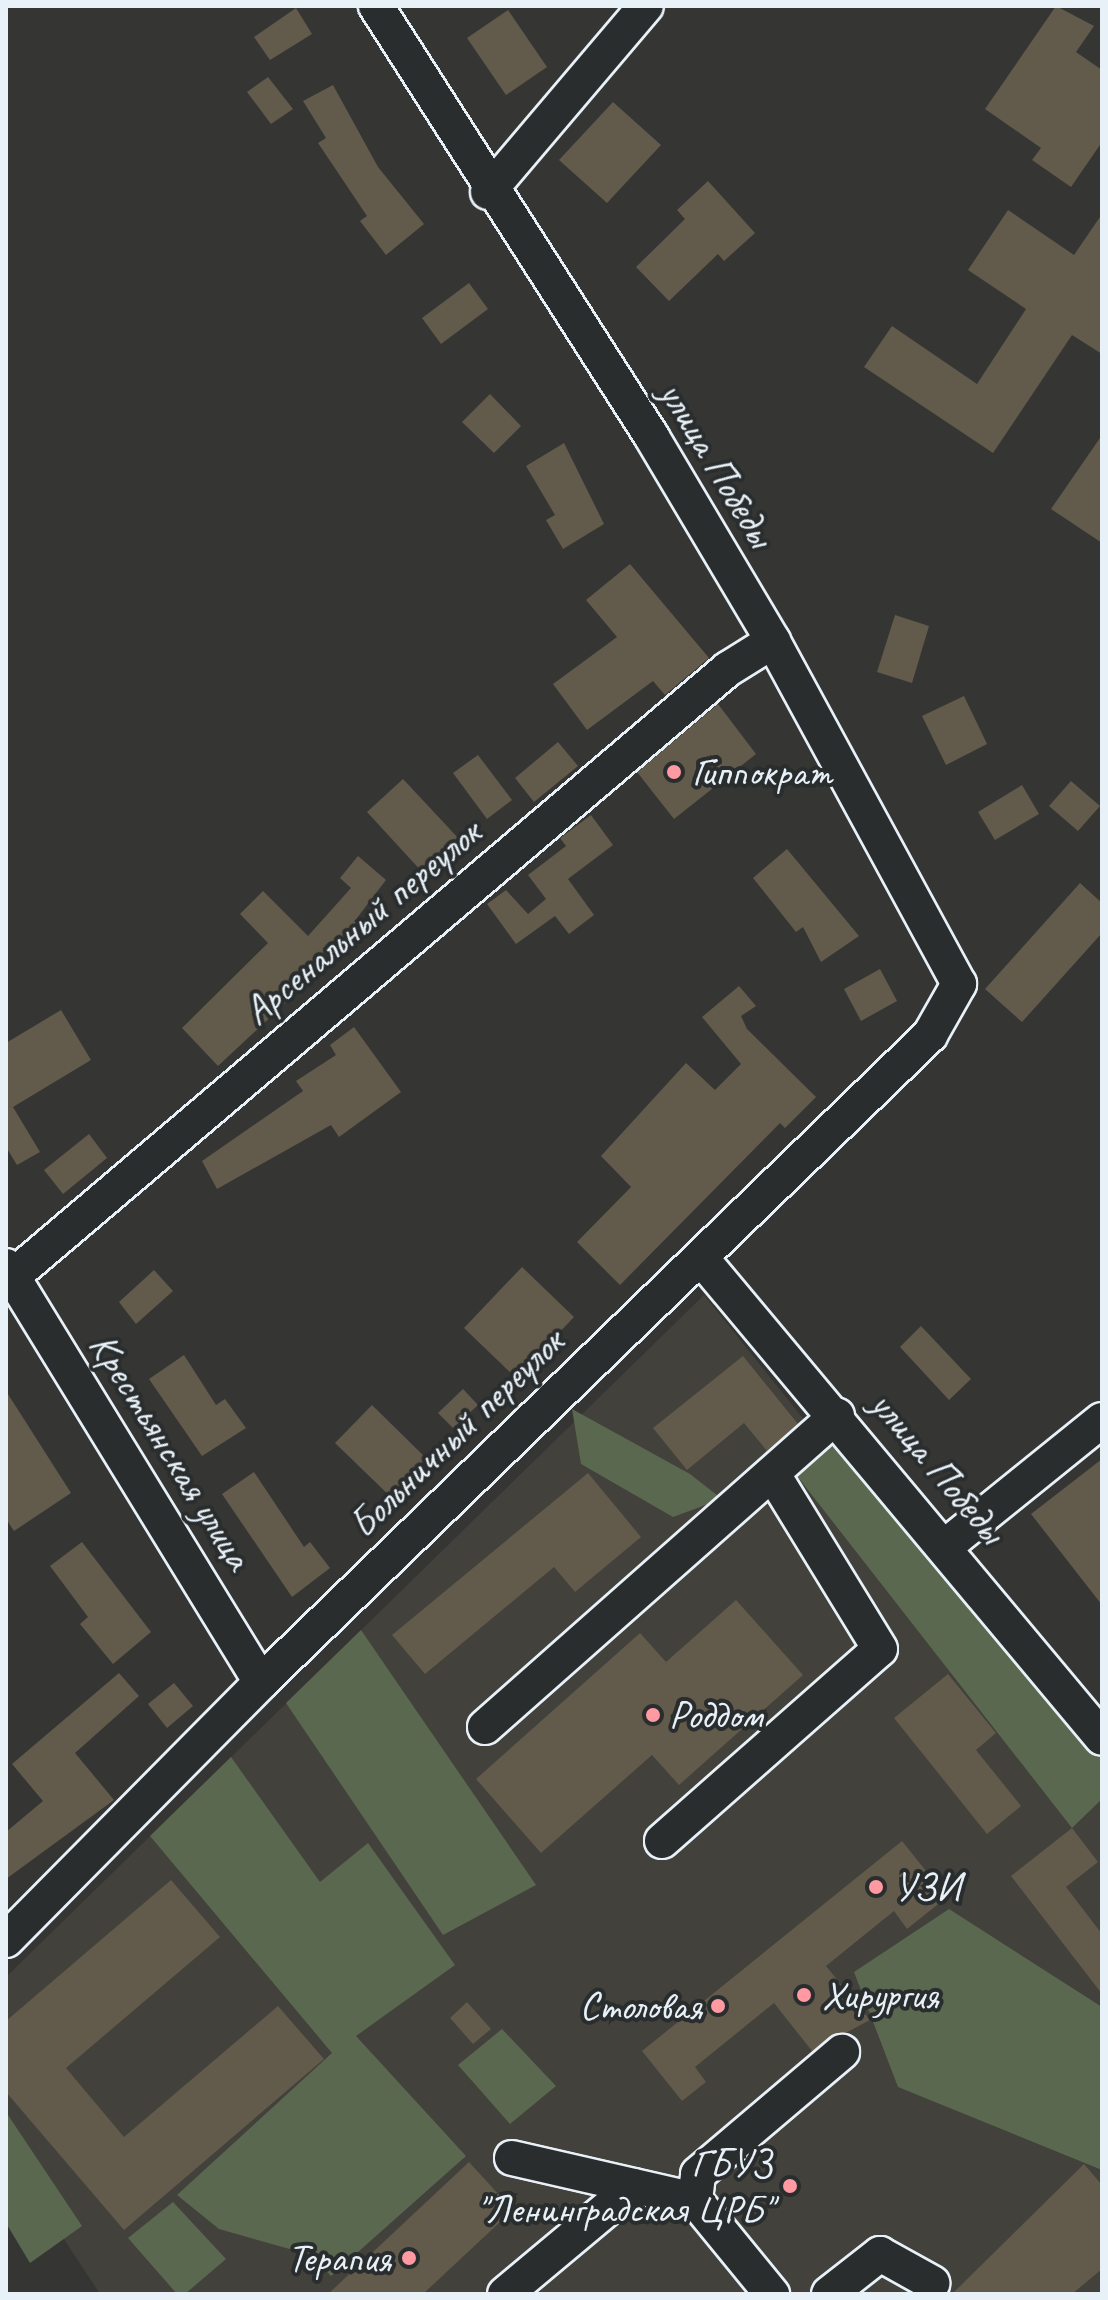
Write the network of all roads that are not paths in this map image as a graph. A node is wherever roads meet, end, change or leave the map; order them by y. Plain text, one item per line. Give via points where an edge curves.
1 (376, 6) edge
2 (646, 6) edge
3 (488, 192) junction
4 (773, 641) junction
5 (959, 984) joint
6 (701, 1258) junction
7 (9, 1271) edge
8 (837, 1416) junction
9 (1102, 1420) edge
10 (772, 1473) junction
11 (947, 1545) junction
12 (261, 1682) junction
13 (485, 1727) dead end
14 (1102, 1738) edge
15 (662, 1841) dead end
16 (6, 1940) edge
17 (842, 2052) dead end
18 (512, 2158) dead end
19 (634, 2186) junction
20 (695, 2200) junction
21 (932, 2283) dead end
22 (505, 2294) edge
23 (772, 2294) edge
24 (829, 2294) edge

1 - 3 street, улица Победы
2 - 3 street
3 - 4 street, улица Победы via 652,437
4 - 5 street, улица Победы
4 - 7 street, Арсенальный переулок via 728,669
5 - 6 street, Больничный переулок via 930,1035
6 - 8 street, улица Победы
6 - 12 street, Больничный переулок
7 - 12 street, Крестьянская улица
8 - 10 street
8 - 11 street, улица Победы
9 - 11 street
10 - 13 street
10 - 15 street via 880,1649
11 - 14 street, улица Победы
12 - 16 street, Больничный переулок
17 - 20 street via 698,2174
18 - 19 street
19 - 20 street
19 - 22 street
20 - 23 street
21 - 24 street via 880,2254

